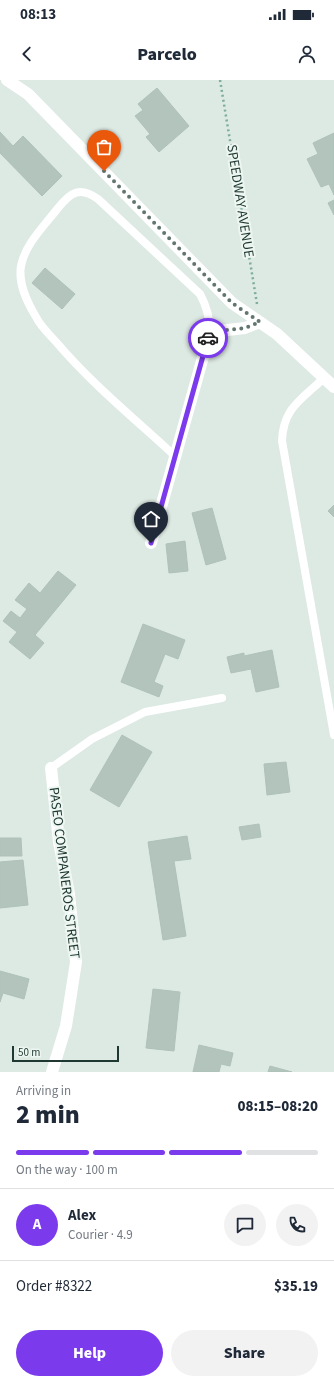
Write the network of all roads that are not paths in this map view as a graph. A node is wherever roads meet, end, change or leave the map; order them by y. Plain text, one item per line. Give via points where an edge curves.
1 (8, 80) edge
2 (260, 322) junction
3 (210, 332) junction
4 (324, 378) junction
5 (334, 387) edge
6 (175, 456) junction
7 (151, 543) dead end
8 (222, 698) dead end
9 (334, 735) edge
10 (51, 768) joint
11 (52, 1072) edge

1 - 2 street via 28,94 232,303
2 - 3 street via 245,328
2 - 4 street via 277,334
3 - 6 street
3 - 6 lane via 210,320 200,294 88,191 72,194 61,205 23,258 22,287 36,319 74,363
4 - 5 street
4 - 9 lane via 289,411 282,441
6 - 7 street
8 - 10 lane via 145,712 96,737
10 - 11 street, PASEO COMPANEROS STREET via 76,962 66,1026

